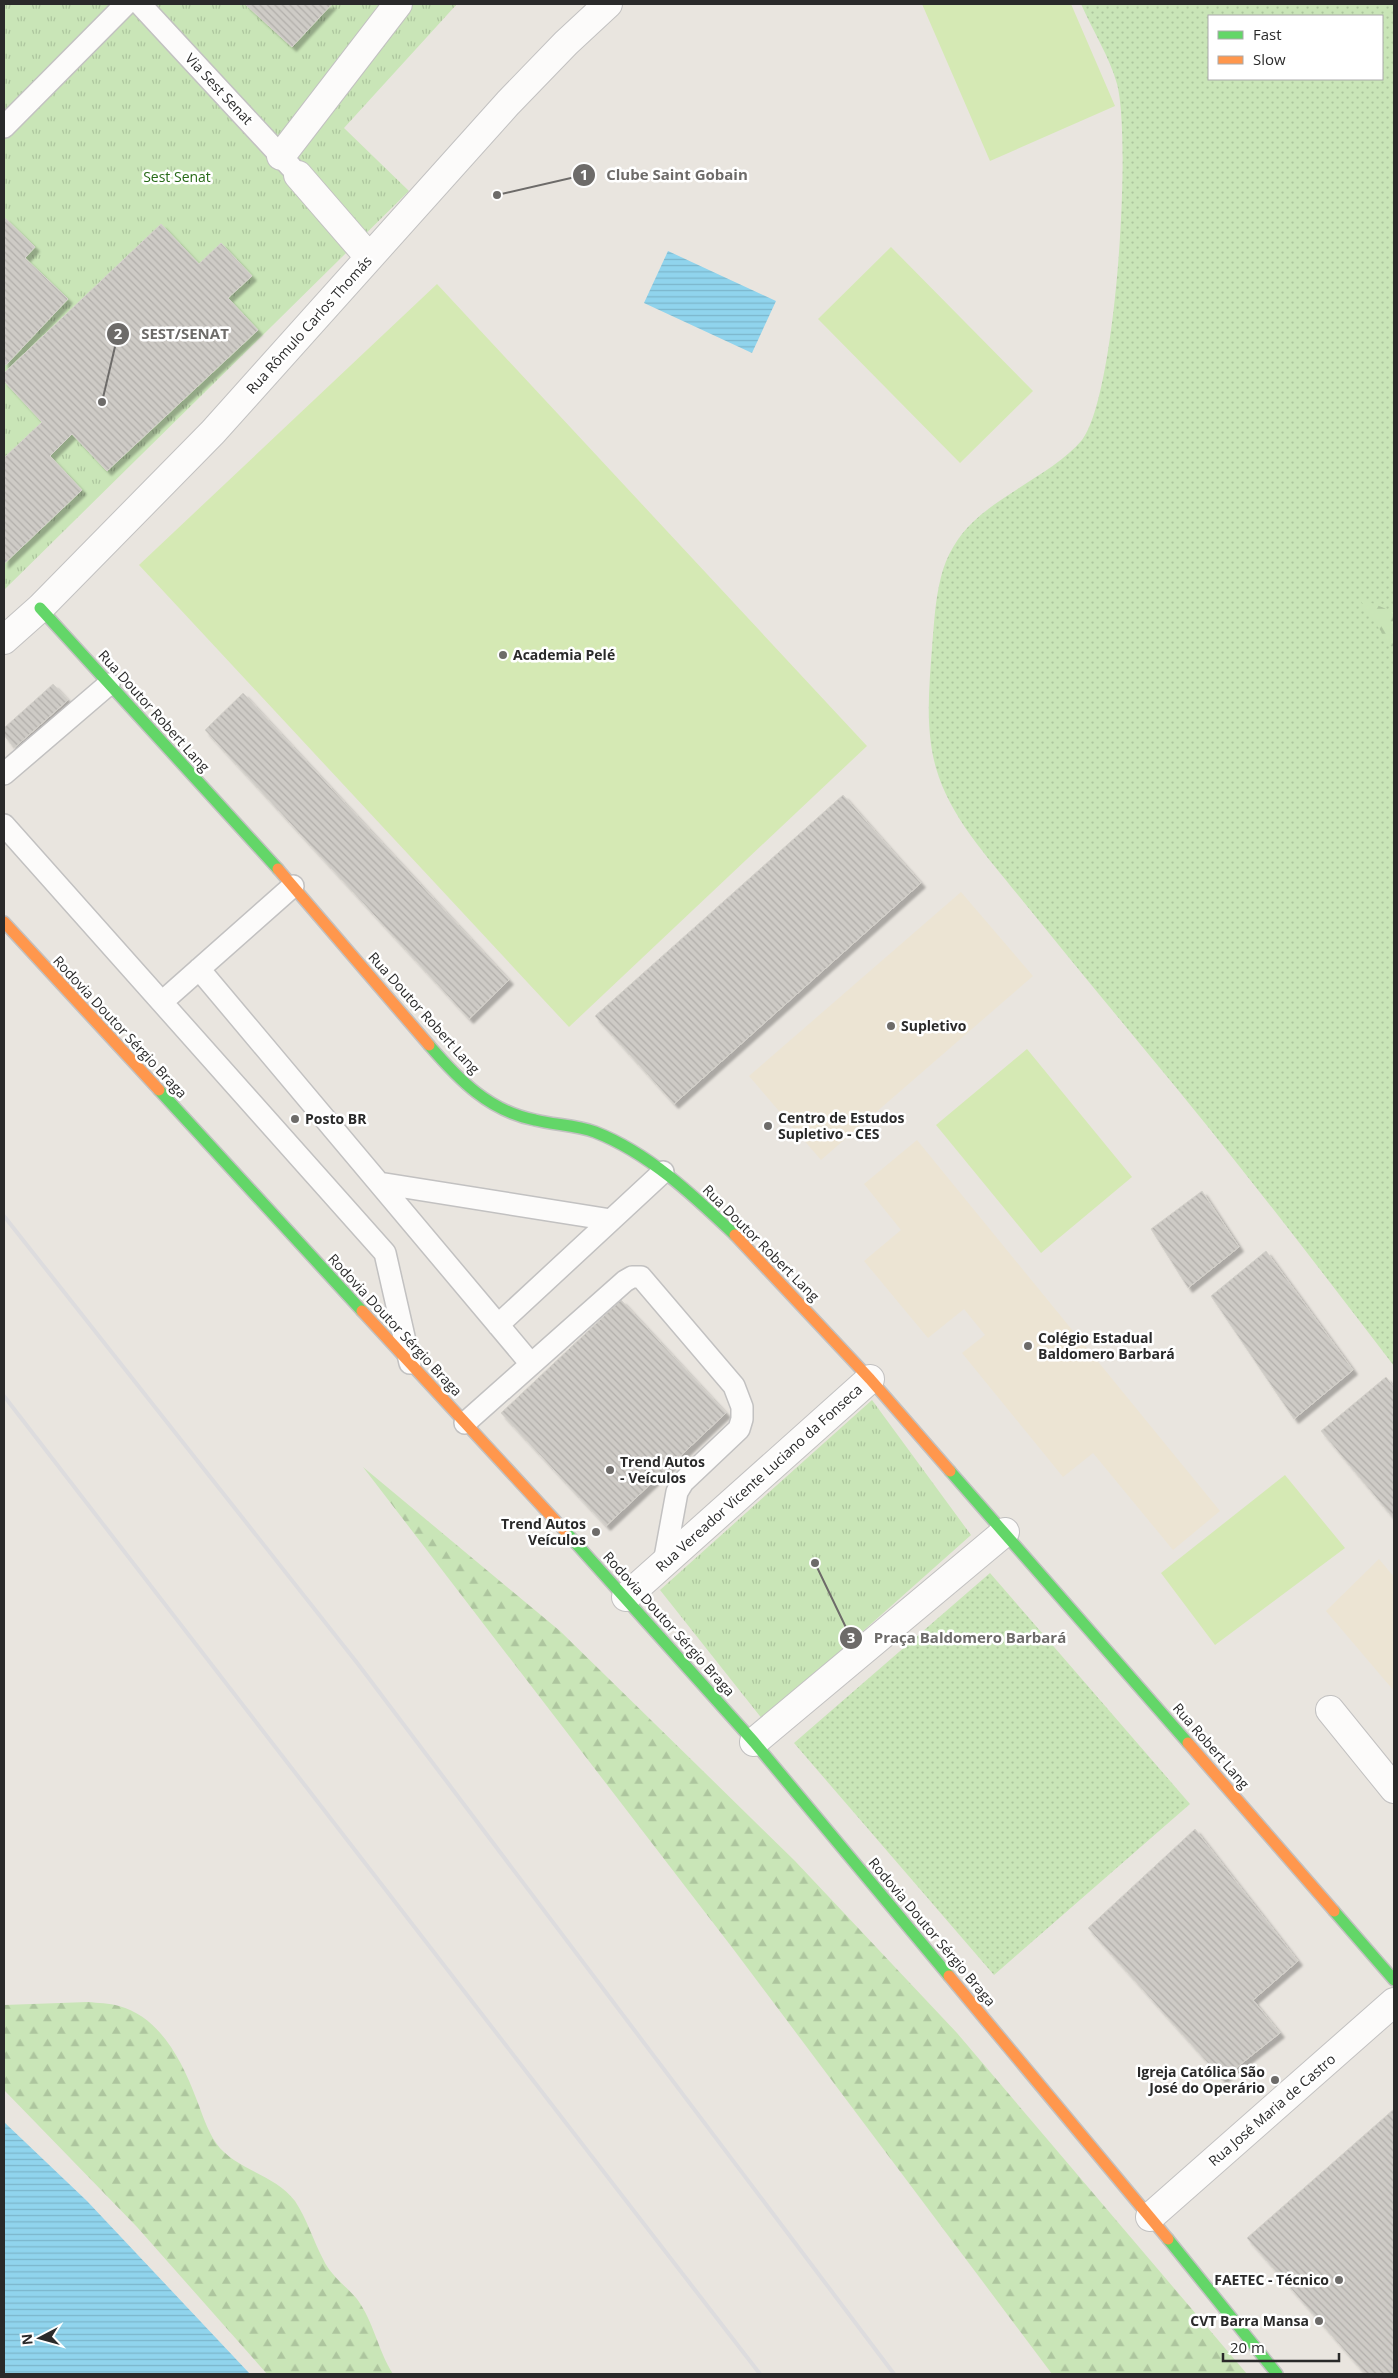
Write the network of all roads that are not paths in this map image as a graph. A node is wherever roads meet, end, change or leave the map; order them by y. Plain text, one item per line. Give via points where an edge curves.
1 (126, 4) edge
2 (140, 4) edge
3 (398, 4) edge
4 (608, 4) edge
5 (4, 127) edge
6 (289, 165) junction
7 (369, 257) junction
8 (40, 608) junction
9 (4, 640) edge
10 (109, 684) junction
11 (4, 774) edge
12 (4, 825) edge
13 (293, 886) junction
14 (4, 922) edge
15 (199, 969) junction
16 (162, 1002) junction
17 (663, 1172) junction
18 (379, 1182) junction
19 (612, 1220) junction
20 (498, 1325) junction
21 (410, 1364) junction
22 (531, 1364) junction
23 (870, 1379) junction
24 (465, 1422) junction
25 (1005, 1532) junction
26 (664, 1563) junction
27 (626, 1597) junction
28 (1330, 1710) dead end
29 (754, 1742) junction
30 (1394, 1789) edge
31 (1394, 1980) edge
32 (1394, 2002) edge
33 (1150, 2217) junction
34 (1278, 2374) edge

1 - 5 lane
2 - 6 lane, Via Sest Senat
3 - 6 street
4 - 7 street, Rua Rômulo Carlos Thomás via 508,103
6 - 7 street
7 - 8 street, Rua Rômulo Carlos Thomás via 213,432
8 - 9 street, Rua Rômulo Carlos Thomás
8 - 10 street, Rua Doutor Robert Lang
10 - 11 lane
10 - 13 street, Rua Doutor Robert Lang
12 - 16 lane
13 - 15 lane
13 - 17 street, Rua Doutor Robert Lang via 455,1075 478,1095 505,1112 594,1132
14 - 21 street, Rodovia Doutor Sérgio Braga
15 - 16 lane
15 - 18 lane
16 - 21 lane via 385,1253
17 - 19 lane
17 - 23 street, Rua Doutor Robert Lang via 696,1198 749,1249
18 - 19 lane
18 - 20 lane
19 - 20 lane
20 - 22 lane
21 - 24 street, Rodovia Doutor Sérgio Braga
22 - 24 lane
22 - 26 lane via 625,1281 637,1276 646,1281 734,1386 742,1407 741,1424 680,1487 675,1497
23 - 25 street, Rua Doutor Robert Lang
23 - 26 street, Rua Vereador Vicente Luciano da Fonseca
24 - 27 street, Rodovia Doutor Sérgio Braga
25 - 29 street
25 - 31 street, Rua Robert Lang
26 - 27 street, Rua Vereador Vicente Luciano da Fonseca
27 - 29 street, Rodovia Doutor Sérgio Braga
28 - 30 street
29 - 33 street, Rodovia Doutor Sérgio Braga
32 - 33 street, Rua José Maria de Castro
33 - 34 street, Rodovia Doutor Sérgio Braga

